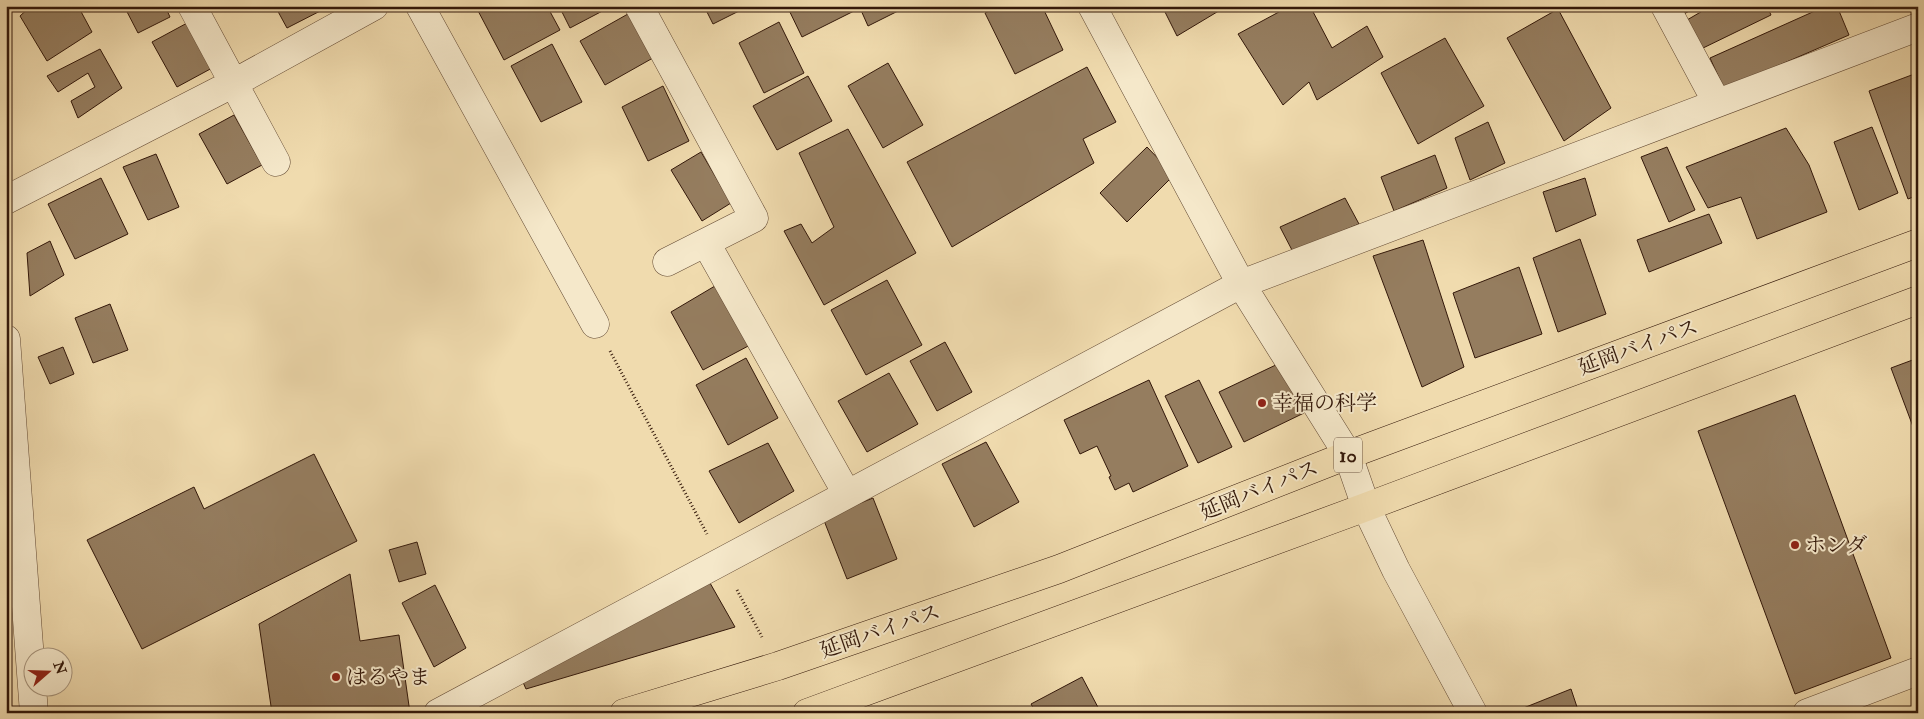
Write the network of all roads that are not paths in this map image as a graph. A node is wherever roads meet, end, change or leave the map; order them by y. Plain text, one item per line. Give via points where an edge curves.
1 (192, 6) edge
2 (374, 6) edge
3 (420, 6) edge
4 (639, 6) edge
5 (1092, 6) edge
6 (1665, 6) edge
7 (1918, 27) edge
8 (234, 83) junction
9 (1718, 102) junction
10 (276, 162) dead end
11 (6, 200) edge
12 (706, 243) junction
13 (1918, 244) edge
14 (667, 262) dead end
15 (1241, 284) junction
16 (1918, 300) edge
17 (595, 324) road end
18 (6, 339) edge
19 (1348, 455) junction
20 (847, 494) junction
21 (1366, 507) junction
22 (1918, 671) edge
23 (34, 713) edge
24 (438, 713) edge
25 (624, 713) edge
26 (807, 713) edge
27 (1472, 713) edge
28 (1807, 713) edge

1 - 8 street
2 - 8 street
3 - 17 street
4 - 12 street via 754,218
5 - 15 street
6 - 9 street
7 - 9 street
8 - 10 street
8 - 11 street
9 - 15 street
12 - 14 street
12 - 20 street
13 - 19 highway, 延岡バイパス / 10
15 - 19 street
15 - 20 street
16 - 21 highway
18 - 23 street
19 - 21 street
19 - 25 highway, 延岡バイパス / 10 via 1059,569 778,666
20 - 24 street
21 - 26 highway
21 - 27 street
22 - 28 street

